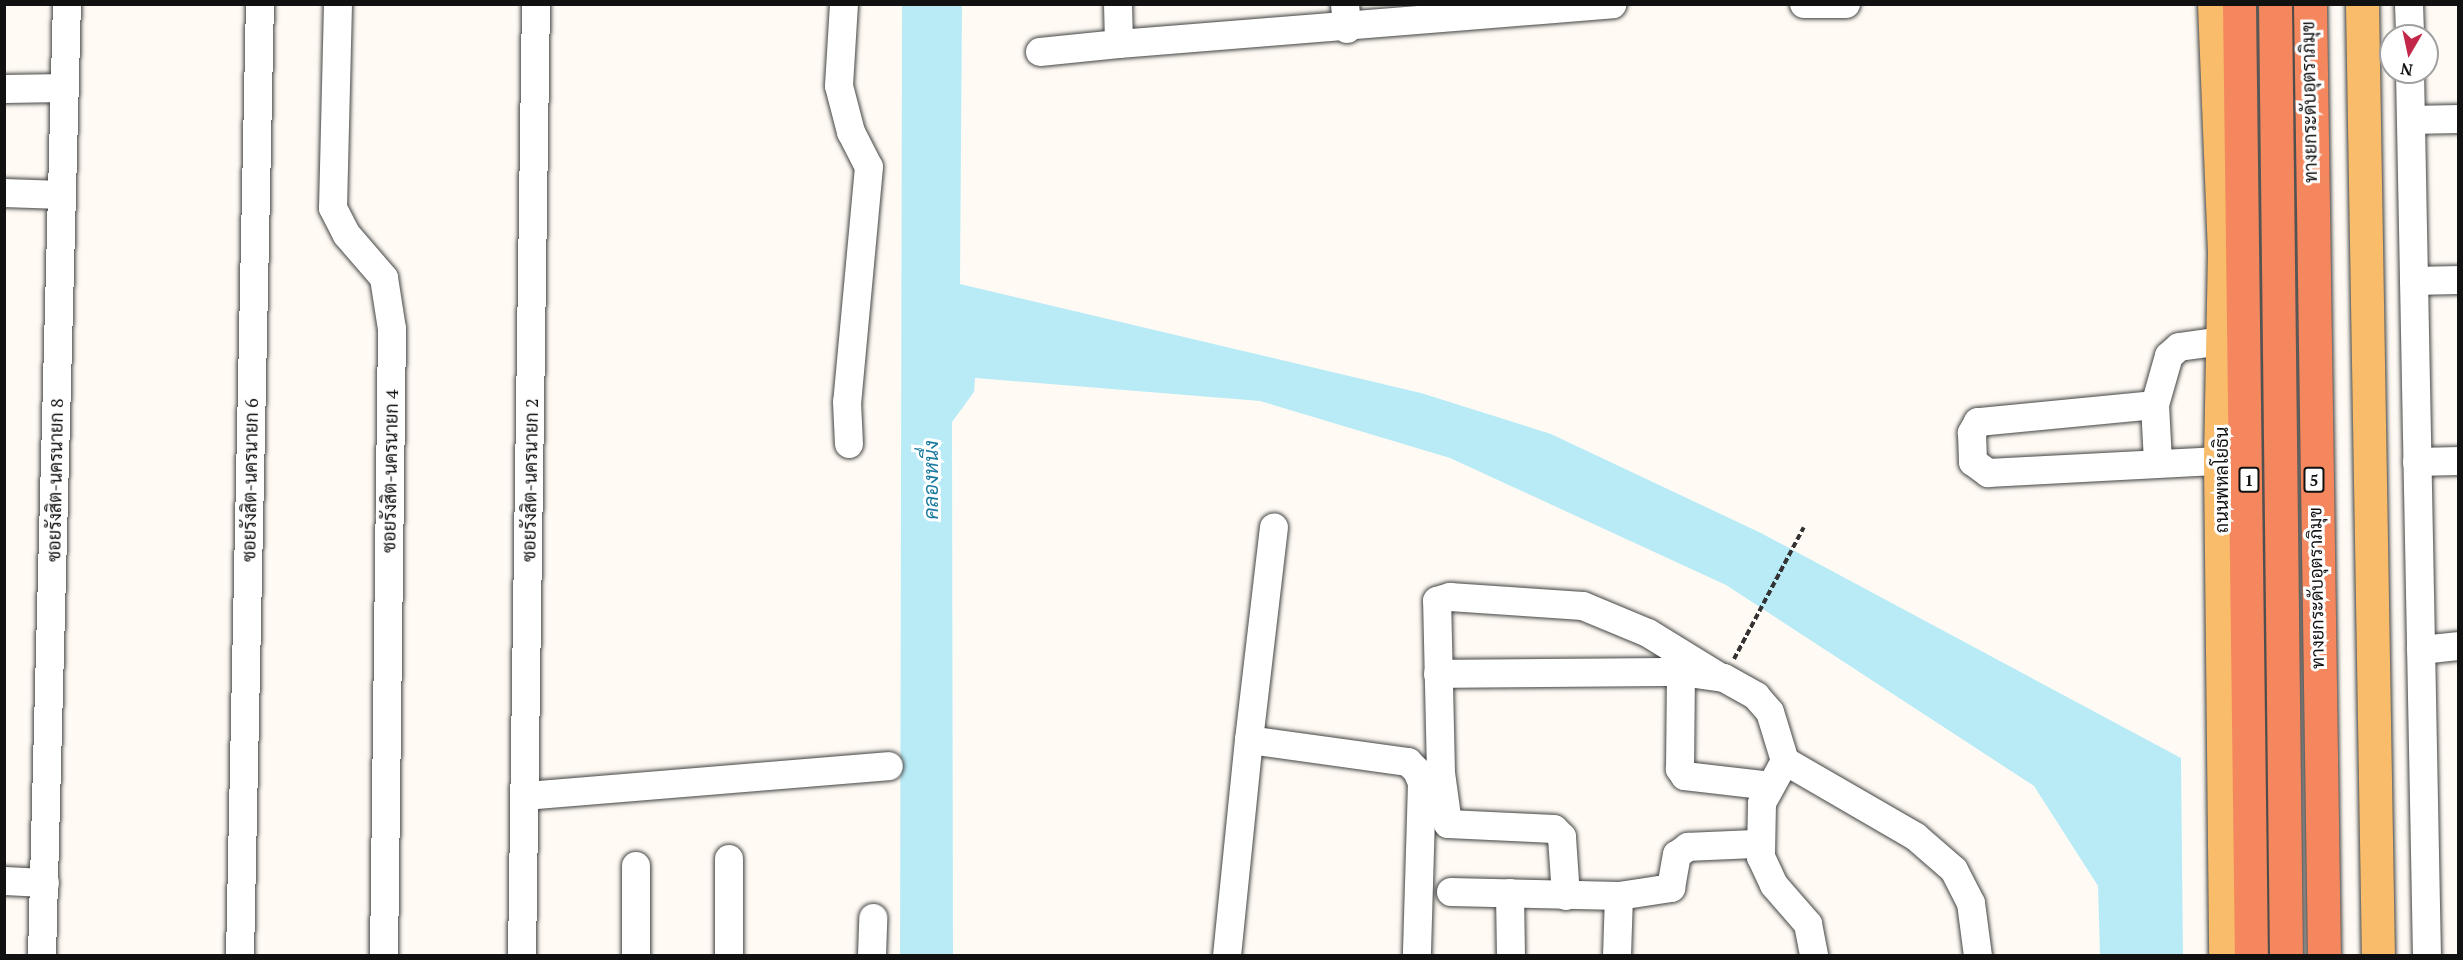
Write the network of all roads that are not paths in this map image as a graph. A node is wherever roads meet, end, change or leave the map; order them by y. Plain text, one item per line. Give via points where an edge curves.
1 (67, 4) edge
2 (260, 4) edge
3 (338, 4) edge
4 (536, 4) edge
5 (844, 4) edge
6 (1118, 4) edge
7 (1612, 4) edge
8 (1803, 4) edge
9 (1846, 4) edge
10 (2275, 4) edge
11 (2309, 4) edge
12 (2362, 4) edge
13 (2409, 4) edge
14 (2222, 6) edge
15 (1567, 7) edge
16 (1455, 12) edge
17 (1346, 17) edge
18 (2410, 24) edge
19 (1119, 44) junction
20 (1040, 52) dead end
21 (2410, 84) edge
22 (65, 88) junction
23 (4, 89) edge
24 (2458, 119) edge
25 (2411, 120) junction
26 (2223, 137) joint
27 (4, 193) edge
28 (62, 195) junction
29 (2414, 280) junction
30 (2458, 280) edge
31 (2222, 341) junction
32 (2155, 405) junction
33 (849, 444) dead end
34 (2220, 461) junction
35 (2158, 462) junction
36 (2418, 462) junction
37 (2458, 462) edge
38 (1274, 527) dead end
39 (2458, 646) edge
40 (2421, 650) junction
41 (1681, 672) junction
42 (1438, 674) junction
43 (1718, 676) junction
44 (1249, 740) junction
45 (1785, 761) junction
46 (889, 766) dead end
47 (1771, 786) junction
48 (526, 796) junction
49 (1758, 844) junction
50 (729, 859) dead end
51 (636, 866) dead end
52 (4, 881) edge
53 (45, 883) junction
54 (1451, 892) dead end
55 (1510, 893) junction
56 (1566, 896) junction
57 (1619, 896) junction
58 (873, 918) dead end
59 (42, 956) edge
60 (240, 956) edge
61 (384, 956) edge
62 (522, 956) edge
63 (636, 956) edge
64 (729, 956) edge
65 (872, 956) edge
66 (1227, 956) edge
67 (1417, 956) edge
68 (1510, 956) edge
69 (1617, 956) edge
70 (1814, 956) edge
71 (1978, 956) edge
72 (2225, 956) edge
73 (2251, 956) edge
74 (2286, 956) edge
75 (2323, 956) edge
76 (2378, 956) edge
77 (2427, 956) edge

1 - 22 street, ซอยรังสิต-นครนายก 8
2 - 60 street, ซอยรังสิต-นครนายก 6
3 - 61 street, ซอยรังสิต-นครนายก 4 via 333,208 346,235 384,278 392,319
4 - 48 street, ซอยรังสิต-นครนายก 2
5 - 33 street via 839,86 851,132 869,167 847,402
6 - 19 street
7 - 15 street
8 - 9 street
10 - 74 highway, ทางยกระดับอุตราภิมุข / 5
11 - 75 highway, ทางยกระดับอุตราภิมุข / 5
12 - 76 main road
13 - 18 street
14 - 26 highway
14 - 73 highway, ถนนพหลโยธิน / 1
15 - 16 street
16 - 17 street
17 - 19 street
19 - 20 street
21 - 25 street
22 - 23 street
22 - 28 street, ซอยรังสิต-นครนายก 8
24 - 25 street
25 - 29 street
26 - 31 main road, ถนนพหลโยธิน / 1
27 - 28 street
28 - 53 street, ซอยรังสิต-นครนายก 8
29 - 30 street
29 - 36 street
31 - 32 street via 2172,350
31 - 34 main road, ถนนพหลโยธิน / 1
32 - 35 street
32 - 35 street via 1978,422 1973,462 1988,473
34 - 35 street
34 - 72 main road, ถนนพหลโยธิน / 1
36 - 37 street
36 - 40 street
38 - 44 street
39 - 40 street
40 - 77 street
41 - 42 street
41 - 43 street
41 - 47 street via 1680,769 1685,776
42 - 43 street via 1437,601 1450,597 1593,609 1648,633
42 - 56 street via 1448,824 1554,829 1562,837
43 - 45 street via 1756,696 1770,712
44 - 66 street
44 - 67 street via 1408,762 1417,771 1422,783
45 - 47 street
45 - 71 street via 1916,837 1954,870 1971,903
46 - 48 street
47 - 49 street via 1762,803
48 - 62 street, ซอยรังสิต-นครนายก 2
49 - 57 street via 1688,847 1677,855 1671,888
49 - 70 street via 1774,885 1808,924
50 - 64 street
51 - 63 street
52 - 53 street
53 - 59 street, ซอยรังสิต-นครนายก 8
54 - 55 street
55 - 56 street
55 - 68 street
56 - 57 street
57 - 69 street
58 - 65 street

